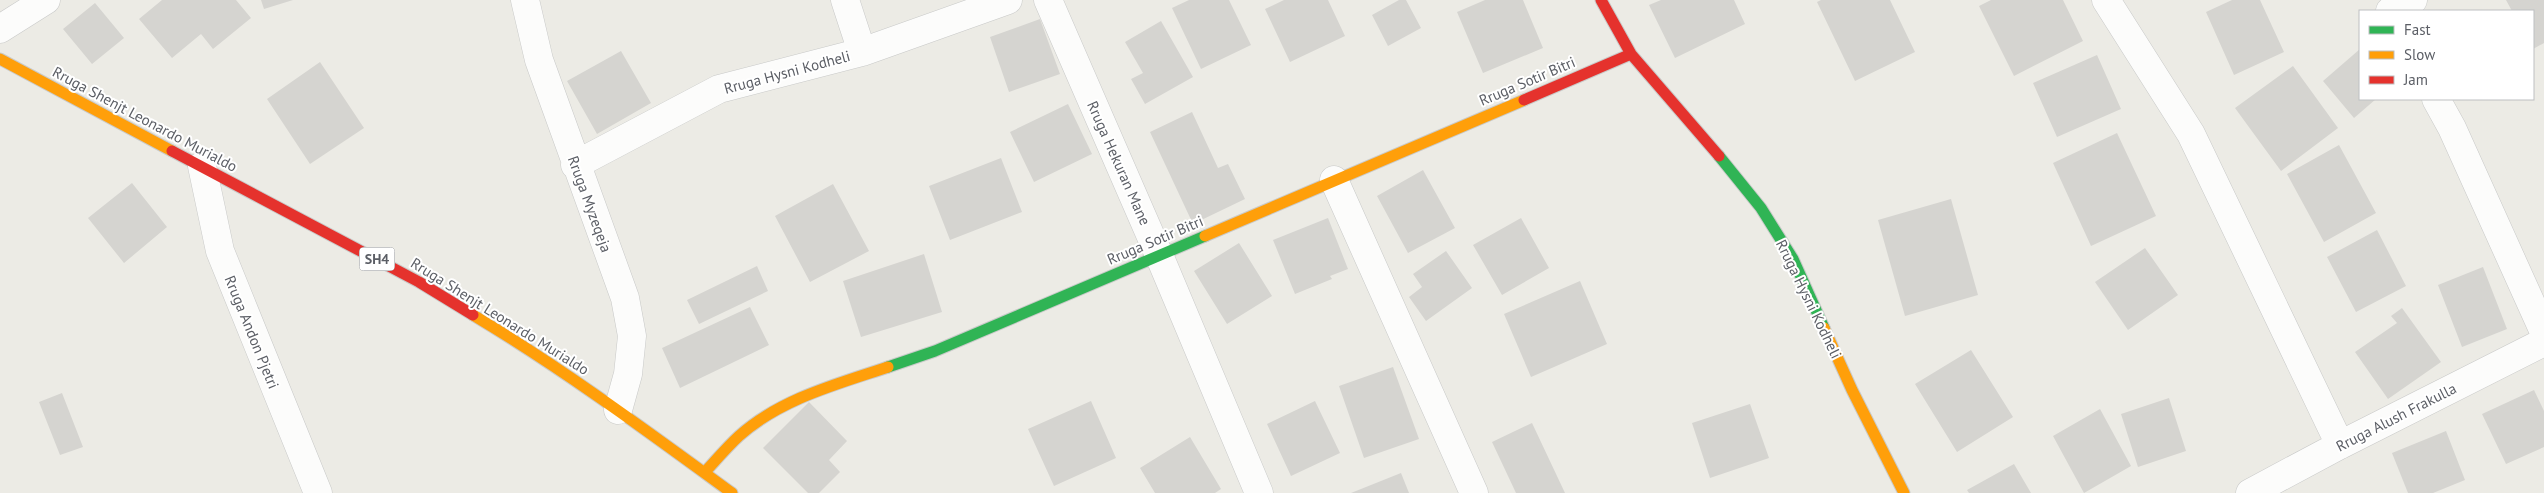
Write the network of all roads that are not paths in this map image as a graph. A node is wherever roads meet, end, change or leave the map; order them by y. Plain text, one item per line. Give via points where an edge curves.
1 (46, 0) edge
2 (526, 0) edge
3 (845, 0) edge
4 (1008, 0) edge
5 (1048, 0) edge
6 (1601, 0) edge
7 (2106, 0) edge
8 (2412, 0) edge
9 (2392, 10) edge
10 (0, 29) edge
11 (862, 52) junction
12 (1631, 54) junction
13 (0, 59) edge
14 (2437, 100) edge
15 (575, 165) junction
16 (202, 166) junction
17 (1334, 180) junction
18 (1159, 255) junction
19 (2544, 332) edge
20 (2544, 342) edge
21 (618, 410) junction
22 (2340, 445) junction
23 (705, 472) junction
24 (318, 493) edge
25 (732, 493) edge
26 (1259, 493) edge
27 (1474, 493) edge
28 (1904, 493) edge
29 (2250, 493) edge

1 - 10 street
2 - 15 street, Rruga Myzeqeja via 539,60
3 - 11 street
4 - 11 street, Rruga Hysni Kodheli
5 - 18 street, Rruga Hekuran Mane
6 - 12 street, Rruga Hysni Kodheli
7 - 22 street via 2191,134
8 - 9 street
11 - 15 street, Rruga Hysni Kodheli via 719,89
12 - 17 street, Rruga Sotir Bitri
12 - 28 street, Rruga Hysni Kodheli via 1761,208 1793,259 1852,390
13 - 16 street, Rruga Shenjt Leonardo Murialdo / SH4
14 - 19 street
15 - 21 street, Rruga Myzeqeja via 625,298 632,336 628,374
16 - 21 street, Rruga Shenjt Leonardo Murialdo / SH4 via 419,282 522,344
16 - 24 street, Rruga Andon Pjetri via 220,251
17 - 18 street, Rruga Sotir Bitri
17 - 27 street
18 - 23 street, Rruga Sotir Bitri via 935,351 817,391 775,411 740,434
18 - 26 street, Rruga Hekuran Mane
20 - 22 street, Rruga Alush Frakulla
21 - 23 street, Rruga Shenjt Leonardo Murialdo / SH4
22 - 29 street, Rruga Alush Frakulla
23 - 25 street, Rruga Shenjt Leonardo Murialdo / SH4

